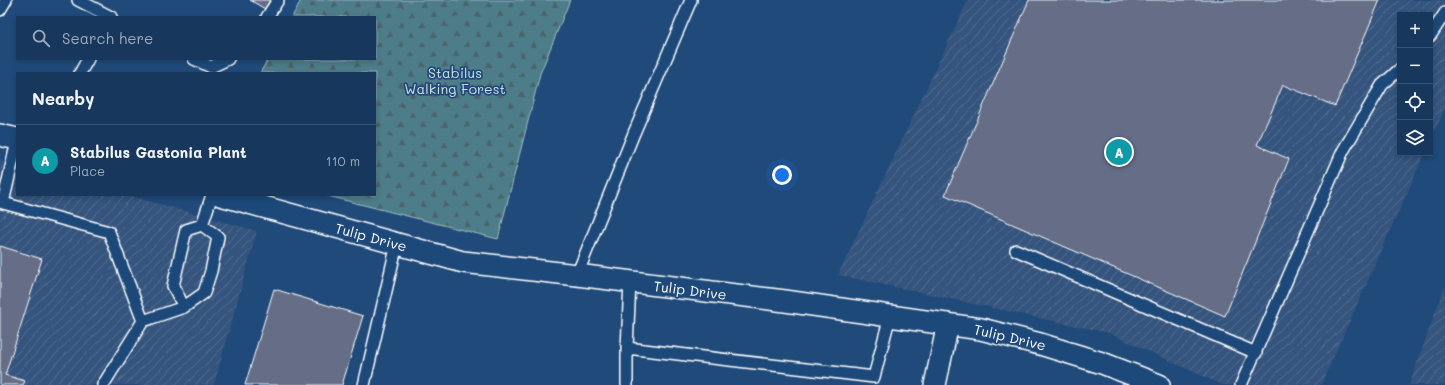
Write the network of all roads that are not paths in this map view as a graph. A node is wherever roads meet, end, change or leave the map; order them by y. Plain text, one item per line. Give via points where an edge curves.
1 (6, 0) edge
2 (78, 0) edge
3 (278, 0) edge
4 (691, 0) edge
5 (0, 10) edge
6 (1445, 13) edge
7 (109, 16) edge
8 (268, 16) edge
9 (1433, 31) edge
10 (87, 60) edge
11 (196, 60) edge
12 (226, 60) edge
13 (81, 72) edge
14 (1397, 72) edge
15 (0, 135) edge
16 (16, 140) edge
17 (16, 144) edge
18 (212, 196) edge
19 (224, 196) edge
20 (1, 202) edge
21 (202, 225) junction
22 (397, 244) junction
23 (1016, 250) dead end
24 (577, 275) junction
25 (630, 282) junction
26 (184, 307) junction
27 (890, 316) junction
28 (143, 321) junction
29 (948, 324) junction
30 (628, 348) junction
31 (1256, 353) junction
32 (873, 381) edge
33 (103, 385) edge
34 (364, 385) edge
35 (627, 385) edge
36 (935, 385) edge
37 (1159, 385) edge
38 (1241, 385) edge

1 - 5 lane
2 - 7 lane
3 - 8 lane
4 - 24 lane
6 - 9 lane
10 - 13 lane
11 - 12 lane via 211,67
14 - 31 lane via 1382,85 1343,151
15 - 16 street
17 - 20 lane
18 - 21 lane
19 - 22 street, Tulip Drive
20 - 28 lane via 110,232
21 - 26 lane via 186,230 178,261 174,286
21 - 26 lane via 218,237 211,272 204,293
22 - 24 street, Tulip Drive via 462,262
22 - 34 lane
23 - 31 lane
24 - 25 street, Tulip Drive
25 - 27 street, Tulip Drive
25 - 30 lane
26 - 28 lane
27 - 29 street, Tulip Drive
27 - 32 lane
28 - 33 lane
29 - 36 street
29 - 37 street, Tulip Drive via 981,329 1040,344 1102,363
30 - 32 lane
30 - 35 lane
31 - 38 lane

